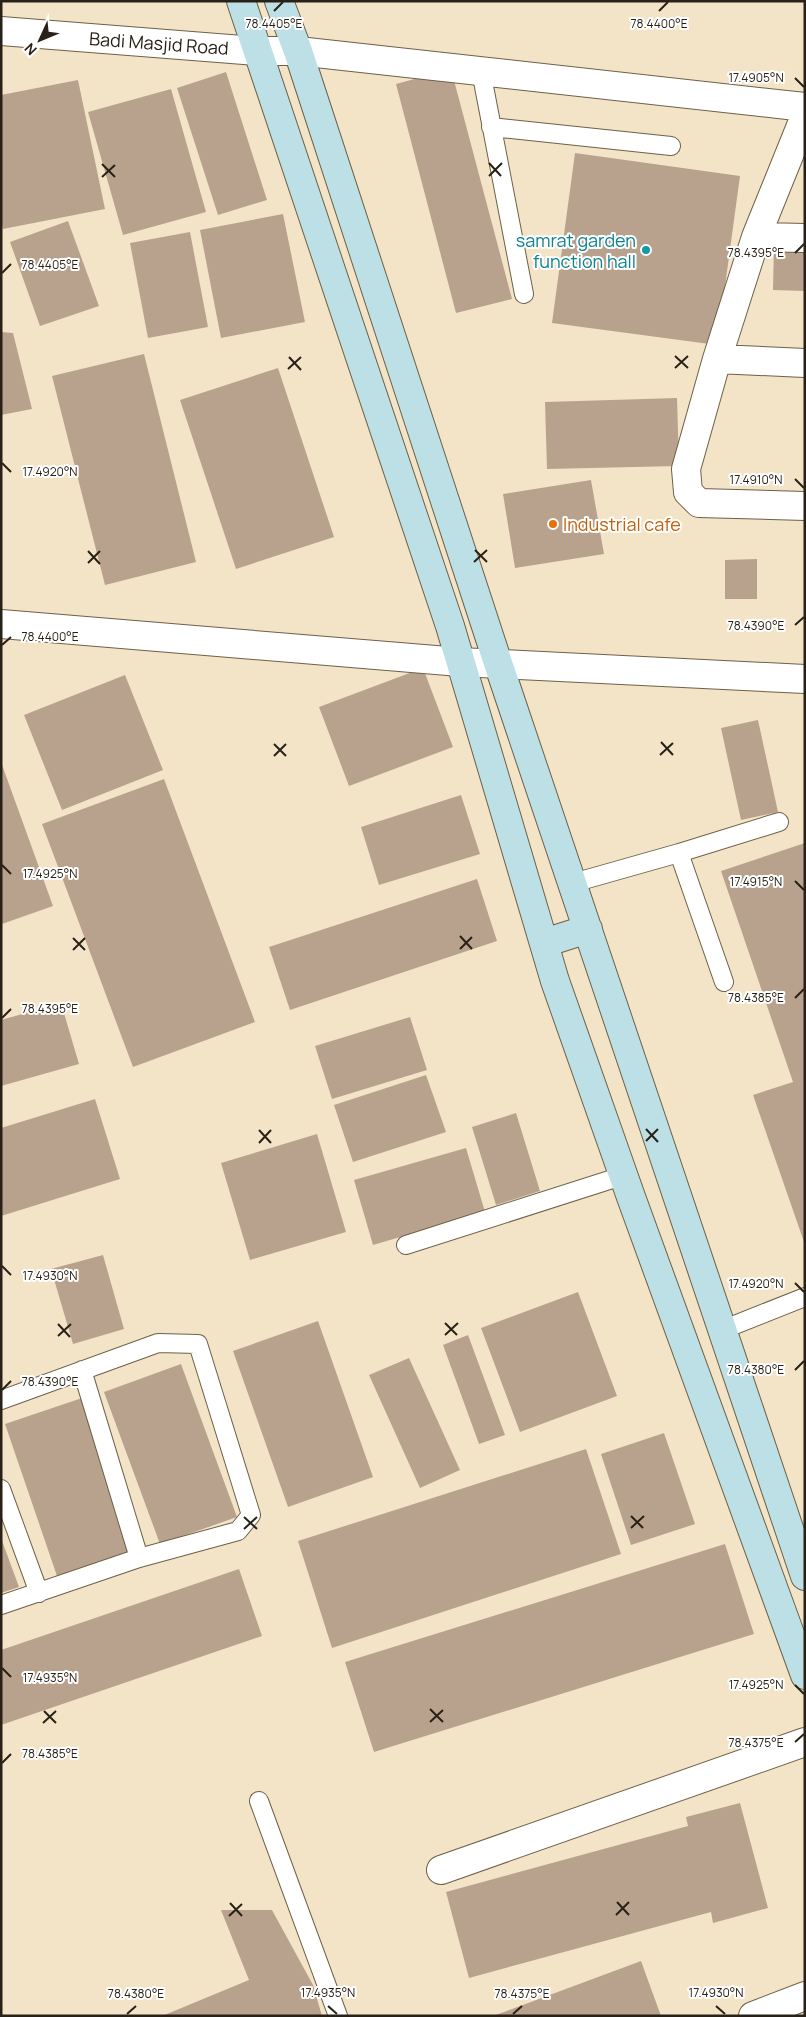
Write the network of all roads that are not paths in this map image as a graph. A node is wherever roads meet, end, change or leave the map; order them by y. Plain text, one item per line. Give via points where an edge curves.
1 (241, 1) edge
2 (280, 1) edge
3 (1, 31) edge
4 (257, 51) junction
5 (298, 51) junction
6 (481, 71) junction
7 (805, 107) edge
8 (805, 116) edge
9 (491, 127) junction
10 (671, 146) dead end
11 (756, 237) junction
12 (805, 238) edge
13 (524, 294) dead end
14 (717, 359) junction
15 (805, 363) edge
16 (805, 506) edge
17 (1, 624) edge
18 (460, 662) junction
19 (498, 663) junction
20 (805, 679) edge
21 (779, 822) dead end
22 (679, 853) junction
23 (573, 883) junction
24 (588, 930) junction
25 (544, 943) junction
26 (724, 982) dead end
27 (625, 1175) junction
28 (406, 1246) dead end
29 (805, 1298) edge
30 (722, 1330) junction
31 (82, 1370) junction
32 (1, 1400) edge
33 (1, 1489) edge
34 (784, 1515) junction
35 (750, 1525) junction
36 (139, 1558) junction
37 (805, 1576) edge
38 (39, 1593) junction
39 (1, 1605) edge
40 (805, 1675) edge
41 (805, 1742) edge
42 (259, 1801) dead end
43 (441, 1870) dead end
44 (805, 1996) edge
45 (338, 2016) edge
46 (753, 2016) edge

1 - 4 street
2 - 5 street
3 - 4 street, Badi Masjid Road
4 - 5 street, Badi Masjid Road
4 - 18 street
5 - 6 street, Badi Masjid Road
5 - 19 street
6 - 7 street, Badi Masjid Road
6 - 9 lane
8 - 11 street
9 - 10 lane
9 - 13 lane
11 - 12 street
11 - 14 street
14 - 15 street
14 - 16 street via 686,469 688,492 699,503
17 - 18 street
18 - 19 street
18 - 25 street
19 - 20 street
19 - 23 street
21 - 22 lane
22 - 23 lane
22 - 26 lane
23 - 24 street
24 - 25 street
24 - 30 street
25 - 27 street
27 - 28 lane
27 - 35 street
29 - 30 lane
30 - 34 street
31 - 32 lane
31 - 36 lane
31 - 36 lane via 158,1343 198,1344 251,1515 238,1531
33 - 38 lane
34 - 35 street
34 - 37 street
35 - 40 street
36 - 38 lane
38 - 39 lane
41 - 43 street
42 - 45 lane
44 - 46 street

